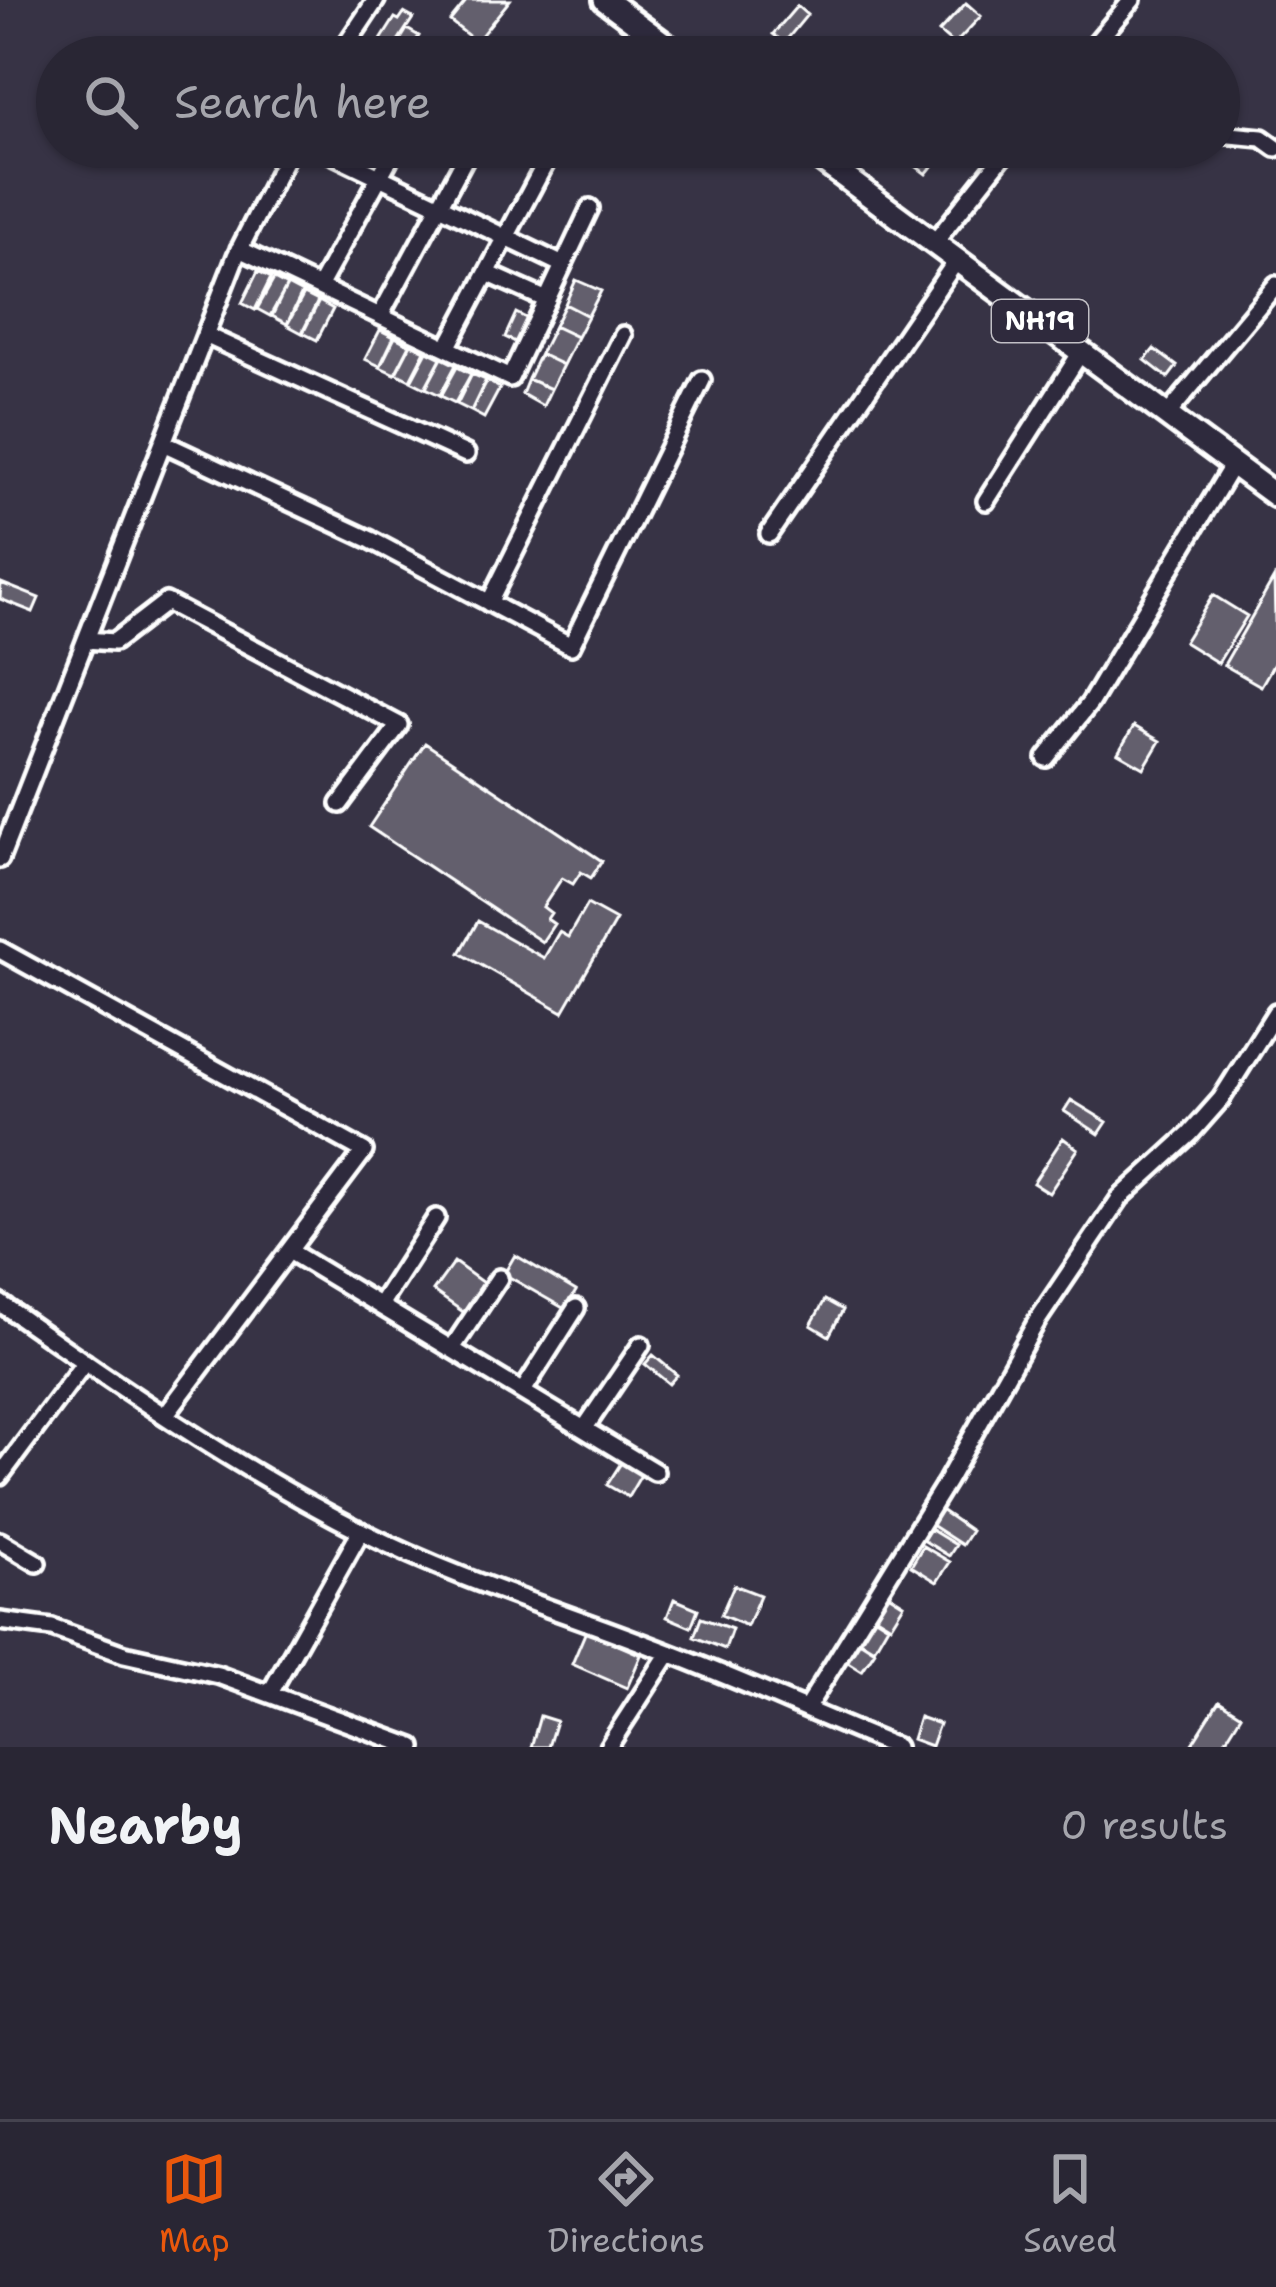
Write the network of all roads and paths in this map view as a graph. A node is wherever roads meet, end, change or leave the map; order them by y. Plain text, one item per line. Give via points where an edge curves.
1 (376, 0) edge
2 (605, 0) edge
3 (1132, 0) edge
4 (352, 36) edge
5 (654, 36) edge
6 (1102, 36) edge
7 (1240, 136) edge
8 (1276, 148) edge
9 (281, 168) edge
10 (361, 168) edge
11 (385, 168) edge
12 (460, 168) edge
13 (543, 168) edge
14 (832, 168) edge
15 (993, 168) edge
16 (380, 177) junction
17 (439, 206) junction
18 (590, 208) dead end
19 (506, 238) junction
20 (934, 243) junction
21 (239, 249) junction
22 (957, 260) junction
23 (563, 265) junction
24 (487, 273) junction
25 (1276, 285) edge
26 (319, 287) junction
27 (547, 300) junction
28 (380, 316) junction
29 (205, 335) junction
30 (623, 335) dead end
31 (447, 348) junction
32 (1082, 352) junction
33 (702, 380) dead end
34 (1167, 415) junction
35 (164, 442) junction
36 (466, 454) dead end
37 (1233, 464) junction
38 (1276, 496) edge
39 (986, 501) dead end
40 (769, 534) dead end
41 (489, 603) junction
42 (86, 640) junction
43 (1046, 758) dead end
44 (340, 804) dead end
45 (0, 859) edge
46 (0, 950) edge
47 (1276, 1012) edge
48 (436, 1218) dead end
49 (291, 1252) junction
50 (499, 1278) dead end
51 (0, 1304) edge
52 (380, 1305) junction
53 (576, 1308) dead end
54 (640, 1345) dead end
55 (453, 1347) junction
56 (85, 1362) junction
57 (523, 1391) junction
58 (166, 1414) junction
59 (584, 1429) junction
60 (655, 1472) dead end
61 (0, 1476) edge
62 (362, 1531) junction
63 (0, 1540) edge
64 (38, 1563) dead end
65 (0, 1622) edge
66 (669, 1653) junction
67 (270, 1694) junction
68 (806, 1708) junction
69 (413, 1747) edge
70 (608, 1747) edge
71 (896, 1747) edge

1 - 4 street
2 - 5 highway
3 - 6 street
7 - 8 street
9 - 21 street
10 - 16 street
11 - 16 street
12 - 17 street
13 - 19 street
14 - 20 highway, NH19
15 - 20 street
16 - 17 street
16 - 26 street
17 - 19 street
17 - 28 street
18 - 23 street
19 - 23 street
19 - 24 street
20 - 22 highway, NH19
21 - 26 street
21 - 29 street
22 - 32 highway, NH19
22 - 40 street
23 - 27 street
24 - 27 street
24 - 31 street
25 - 34 street
26 - 28 street
27 - 31 street via 510,378
28 - 31 street
29 - 35 street
29 - 36 street
30 - 41 street
32 - 34 highway, NH19
32 - 39 street
33 - 41 street via 571,646
34 - 37 highway, NH19
35 - 41 street
35 - 42 street
37 - 38 highway, NH19
37 - 43 street via 1090,703
42 - 44 street via 114,642 166,602 399,725
42 - 45 street
46 - 49 street via 364,1151
47 - 68 street via 1221,1099 1120,1198 1037,1321
48 - 52 street
49 - 52 street
49 - 58 street
50 - 55 street
51 - 56 street
52 - 55 street
53 - 57 street
54 - 59 street
55 - 57 street
56 - 58 street
56 - 61 street
57 - 59 street
58 - 62 street
59 - 60 street
62 - 66 street via 473,1582
62 - 67 street
63 - 64 street
65 - 67 street via 52,1628
66 - 68 street
66 - 70 street
67 - 69 street
68 - 71 street

